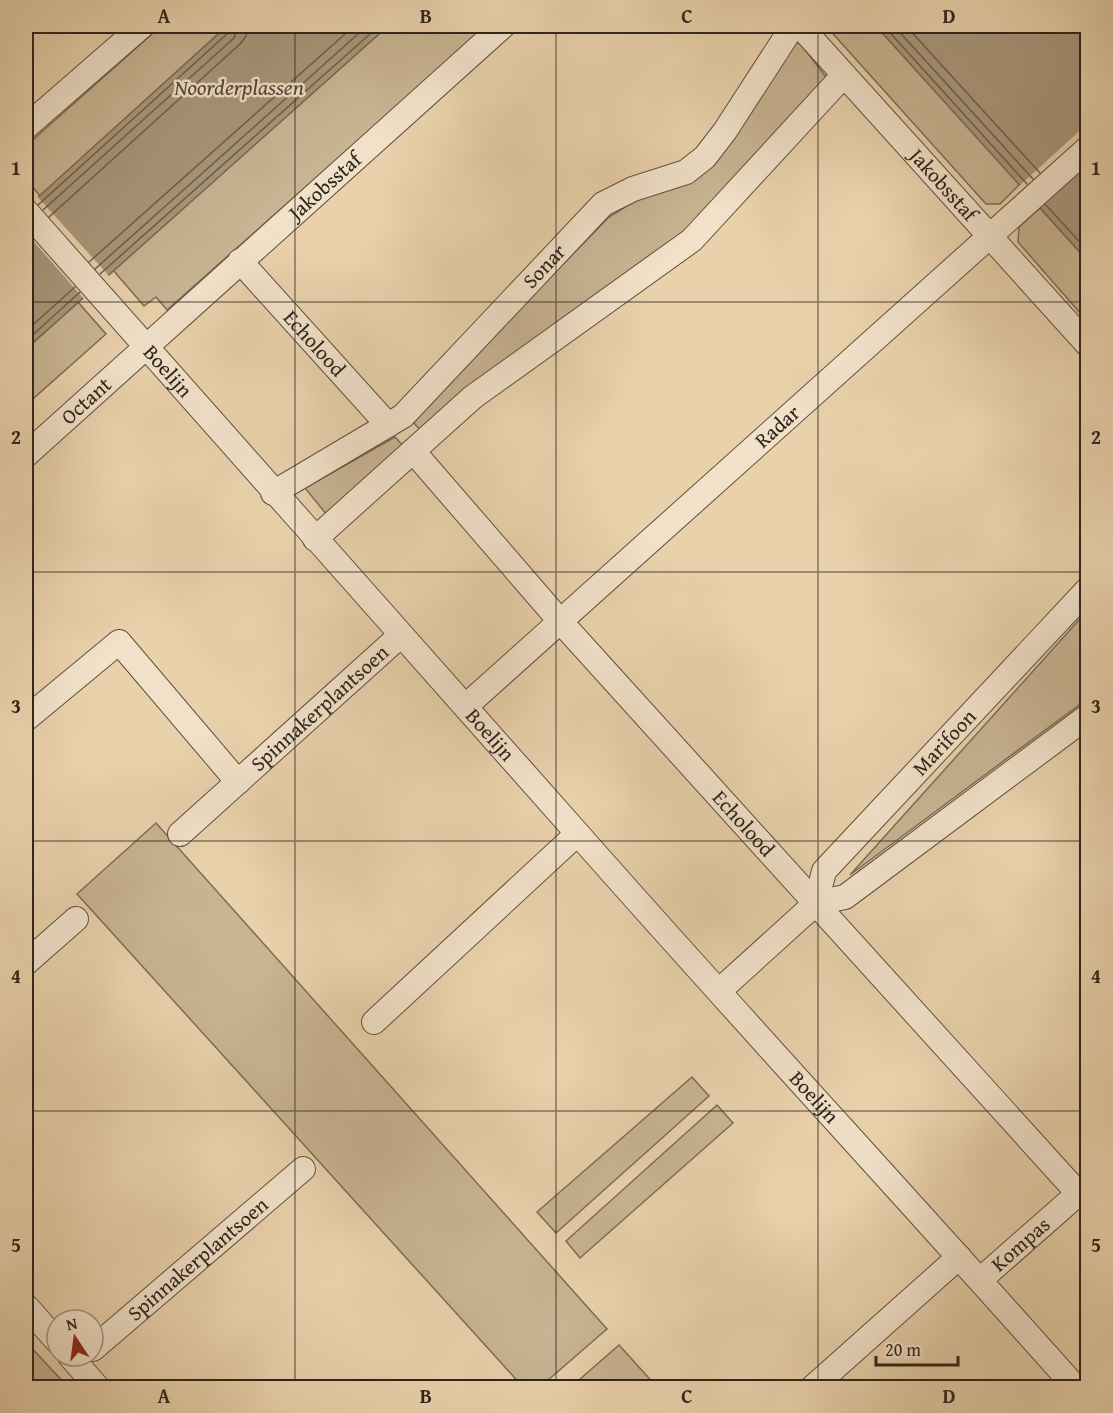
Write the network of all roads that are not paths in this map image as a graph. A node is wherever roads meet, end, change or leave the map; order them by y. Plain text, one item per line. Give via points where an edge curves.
1 (142, 26) edge
2 (503, 26) edge
3 (793, 26) edge
4 (800, 26) edge
5 (844, 75) junction
6 (26, 127) edge
7 (1088, 148) edge
8 (26, 212) edge
9 (989, 235) junction
10 (240, 261) junction
11 (1088, 345) edge
12 (144, 346) junction
13 (388, 425) junction
14 (413, 451) junction
15 (26, 455) edge
16 (273, 493) junction
17 (315, 539) junction
18 (1088, 589) edge
19 (560, 621) junction
20 (401, 635) junction
21 (467, 705) junction
22 (1088, 716) edge
23 (26, 719) edge
24 (238, 782) junction
25 (180, 834) dead end
26 (578, 834) junction
27 (816, 903) junction
28 (76, 919) dead end
29 (26, 963) edge
30 (719, 991) junction
31 (374, 1022) dead end
32 (303, 1169) dead end
33 (1083, 1189) edge
34 (959, 1257) junction
35 (980, 1280) junction
36 (26, 1306) edge
37 (45, 1327) edge
38 (105, 1336) edge
39 (87, 1368) edge
40 (98, 1388) edge
41 (813, 1388) edge
42 (1076, 1388) edge

1 - 6 street
2 - 10 street, Jakobsstaf
3 - 13 street, Sonar via 705,157 686,172 633,189 603,204 433,387
4 - 5 street, Jakobsstaf
5 - 9 street, Jakobsstaf
5 - 14 street via 692,240 474,397
7 - 9 street, Radar
8 - 12 street, Boelijn
9 - 11 street, Jakobsstaf
9 - 19 street, Radar
10 - 12 street, Jakobsstaf
10 - 13 street, Echolood
12 - 15 street, Octant
12 - 16 street, Boelijn
13 - 16 street, Sonar
14 - 17 street
14 - 19 street, Echolood
16 - 17 street, Boelijn
17 - 20 street, Boelijn
18 - 27 street, Marifoon via 824,870
19 - 21 street, Radar
19 - 27 street, Echolood
20 - 21 street, Boelijn
20 - 24 street, Spinnakerplantsoen
21 - 26 street, Boelijn
22 - 27 street via 845,897
23 - 24 street, Spinnakerplantsoen via 119,642
24 - 25 street, Spinnakerplantsoen
26 - 30 street, Boelijn
26 - 31 street
27 - 30 street
27 - 33 street, Echolood
28 - 29 street
30 - 34 street, Boelijn
32 - 38 street, Spinnakerplantsoen
33 - 35 street, Kompas
34 - 35 street, Boelijn
34 - 41 street
35 - 42 street, Boelijn
36 - 37 street
39 - 40 street

